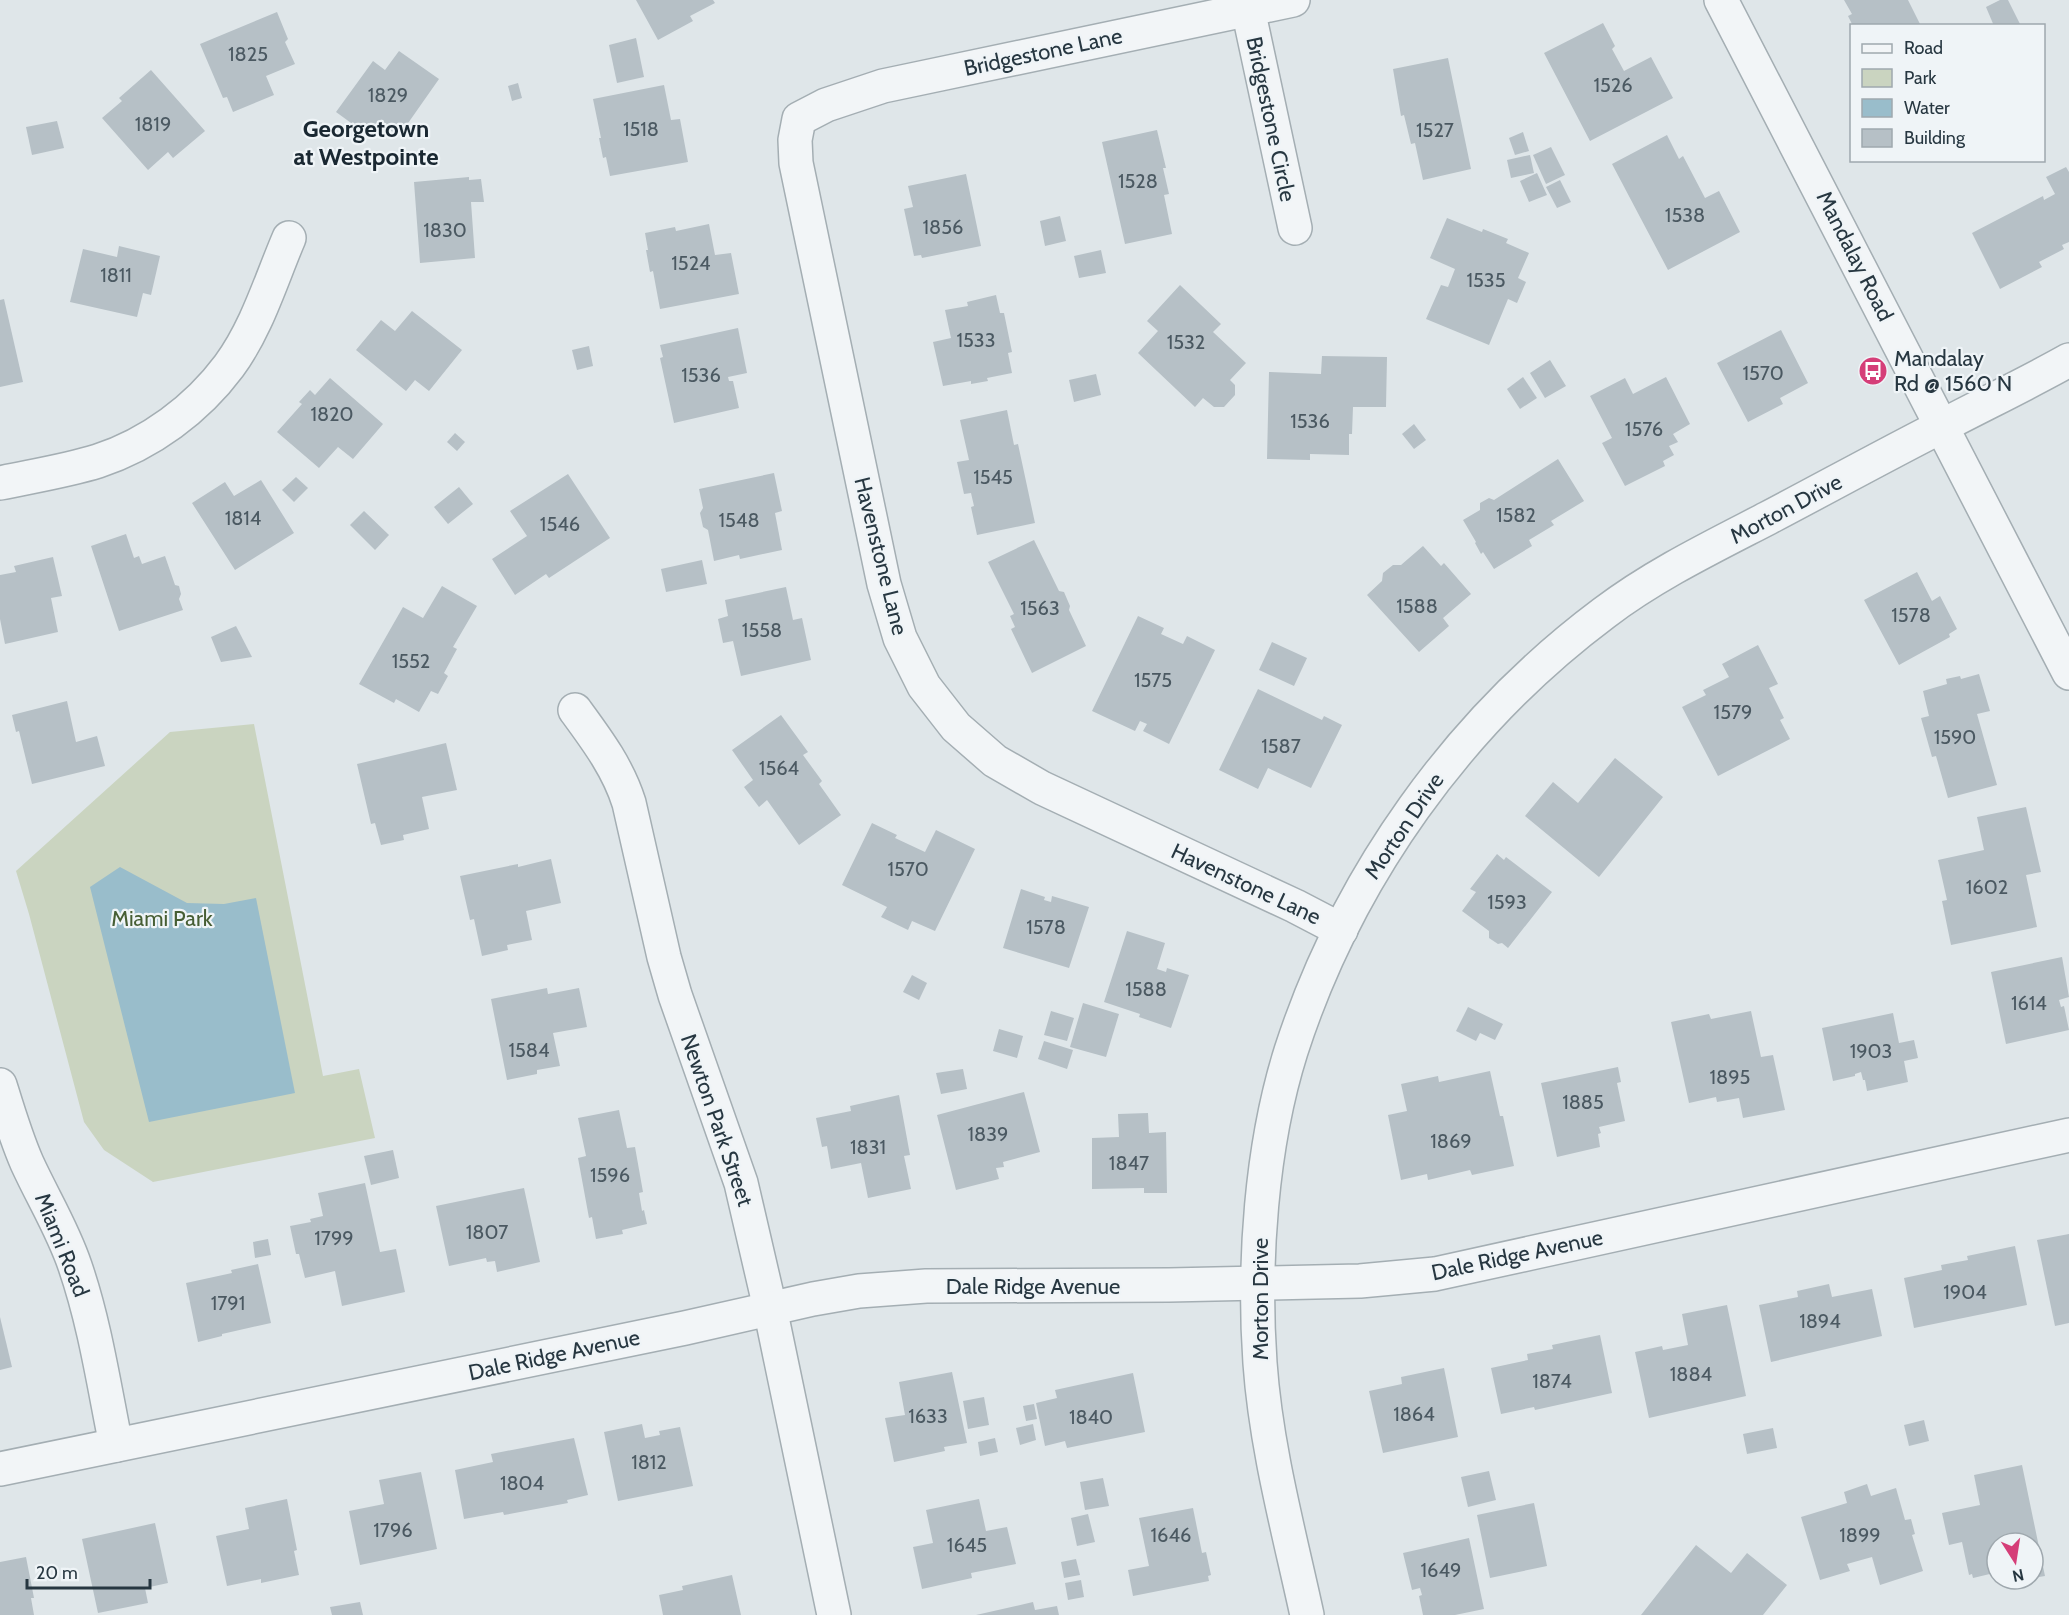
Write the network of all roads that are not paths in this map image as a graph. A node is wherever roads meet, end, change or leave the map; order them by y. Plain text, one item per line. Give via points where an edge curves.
1 (1293, 0) edge
2 (1721, 0) edge
3 (1248, 9) junction
4 (799, 119) joint
5 (1295, 228) dead end
6 (289, 238) dead end
7 (2069, 360) edge
8 (1942, 426) junction
9 (0, 483) edge
10 (2069, 673) edge
11 (575, 710) dead end
12 (1341, 930) junction
13 (0, 1085) edge
14 (2069, 1135) edge
15 (1258, 1282) junction
16 (770, 1308) junction
17 (116, 1445) junction
18 (0, 1469) edge
19 (834, 1615) edge
20 (1307, 1615) edge

1 - 3 street, Bridgestone Lane
2 - 8 street, Mandalay Road
3 - 4 street, Bridgestone Lane via 884,86
3 - 5 street, Bridgestone Circle
4 - 12 street, Havenstone Lane via 795,140 799,184 884,585 900,638 924,686 956,727 995,761 1042,788
6 - 9 street via 252,327 230,365 176,421 100,460
7 - 8 street, Morton Drive
8 - 10 street, Mandalay Road
8 - 12 street, Morton Drive via 1672,569 1605,612 1542,664 1437,775 1369,876
11 - 16 street, Newton Park Street via 622,781 670,976 738,1172
12 - 15 street, Morton Drive via 1313,991 1276,1110 1260,1220
13 - 17 street, Miami Road via 27,1163 75,1266
14 - 15 street, Dale Ridge Avenue via 1435,1274 1360,1281
15 - 16 street, Dale Ridge Avenue via 892,1288
15 - 20 street, Morton Drive via 1259,1358 1267,1426
16 - 17 street, Dale Ridge Avenue
16 - 19 street, Newton Park Street
17 - 18 street, Dale Ridge Avenue

